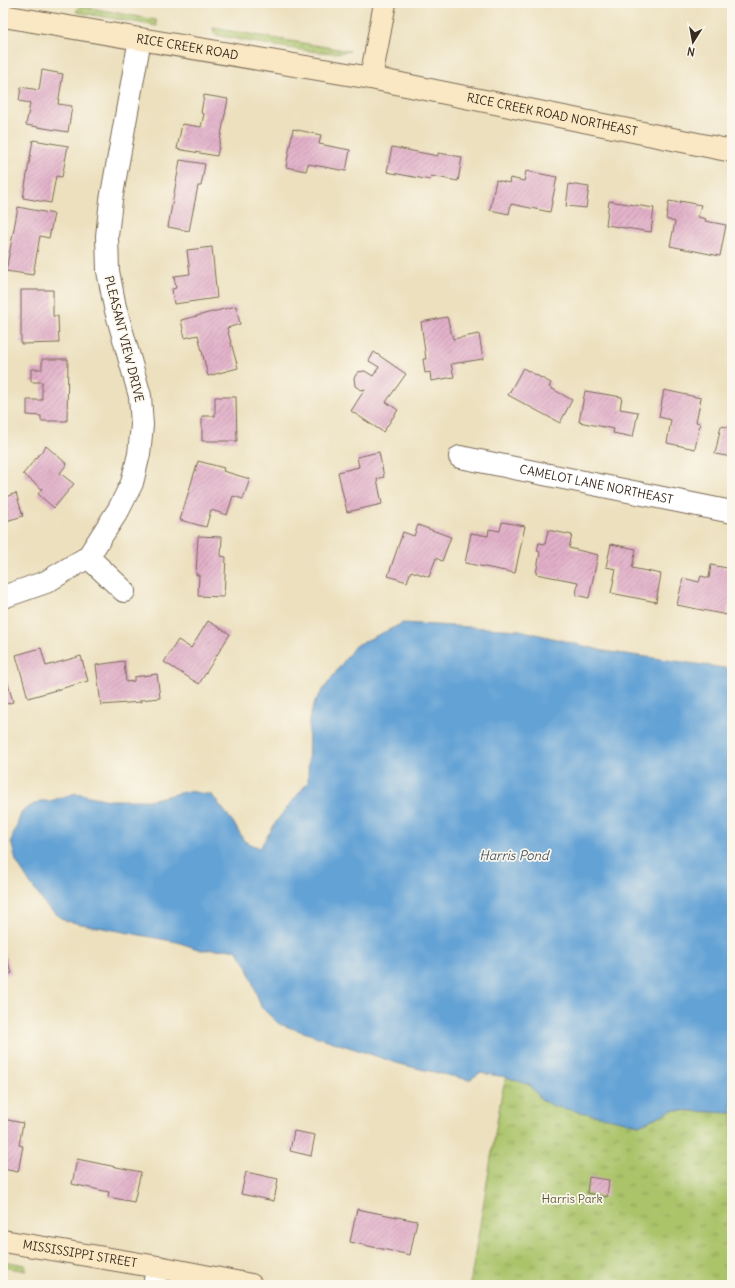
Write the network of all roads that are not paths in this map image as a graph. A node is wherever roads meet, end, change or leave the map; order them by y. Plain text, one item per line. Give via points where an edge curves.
1 (385, 3) edge
2 (3, 16) edge
3 (140, 39) junction
4 (371, 78) junction
5 (732, 151) edge
6 (460, 457) dead end
7 (732, 512) edge
8 (88, 557) junction
9 (124, 591) dead end
10 (3, 597) edge
11 (3, 1241) edge
12 (156, 1276) edge
13 (252, 1285) edge

1 - 4 street
2 - 3 street, RICE CREEK ROAD
3 - 4 street, RICE CREEK ROAD
3 - 8 street, PLEASANT VIEW DRIVE via 111,200 107,236 108,271 115,307 140,396 142,425 132,483 119,509
4 - 5 street, RICE CREEK ROAD NORTHEAST
6 - 7 street, CAMELOT LANE NORTHEAST
8 - 9 street
8 - 10 street, PLEASANT VIEW DRIVE via 46,582
11 - 12 street, MISSISSIPPI STREET
12 - 13 street, MISSISSIPPI STREET

